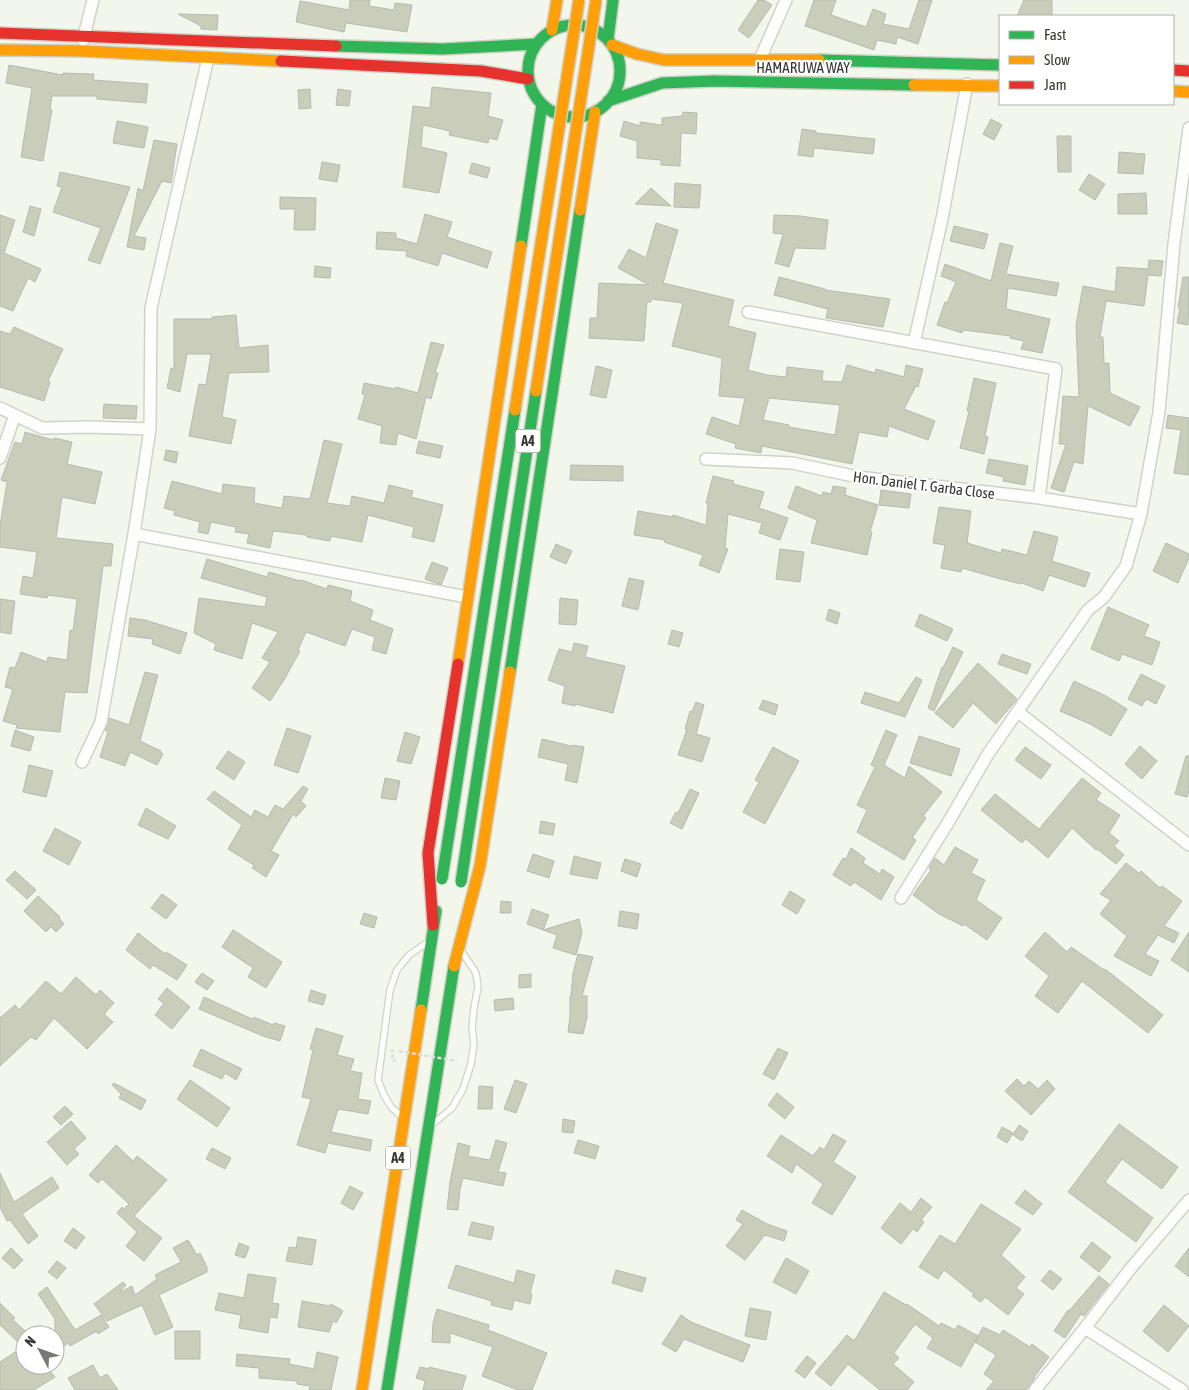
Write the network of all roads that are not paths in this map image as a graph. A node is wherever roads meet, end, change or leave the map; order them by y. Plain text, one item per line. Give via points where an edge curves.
1 (93, 0) edge
2 (557, 0) edge
3 (579, 0) edge
4 (596, 0) edge
5 (613, 0) edge
6 (786, 0) edge
7 (552, 30) junction
8 (0, 33) edge
9 (83, 35) junction
10 (610, 42) junction
11 (536, 44) junction
12 (0, 50) edge
13 (82, 52) junction
14 (208, 58) junction
15 (760, 59) junction
16 (999, 64) edge
17 (1174, 70) edge
18 (1189, 71) edge
19 (528, 79) junction
20 (967, 84) junction
21 (999, 86) edge
22 (1174, 91) edge
23 (1189, 92) edge
24 (608, 102) junction
25 (542, 104) junction
26 (595, 112) junction
27 (1189, 128) edge
28 (748, 312) dead end
29 (914, 343) junction
30 (0, 408) edge
31 (15, 415) junction
32 (150, 429) junction
33 (0, 458) edge
34 (706, 458) dead end
35 (1039, 498) junction
36 (1141, 514) junction
37 (134, 534) junction
38 (466, 597) junction
39 (1018, 712) junction
40 (82, 762) dead end
41 (1189, 845) edge
42 (901, 898) dead end
43 (433, 925) junction
44 (463, 928) junction
45 (431, 940) junction
46 (458, 947) junction
47 (404, 1118) junction
48 (427, 1129) junction
49 (1189, 1200) edge
50 (1085, 1328) junction
51 (362, 1390) edge
52 (387, 1390) edge
53 (1035, 1390) edge
54 (1182, 1390) edge

1 - 9 street
2 - 7 main road
3 - 43 main road, A4, bridge
4 - 44 main road, A4, bridge via 461,882 459,899
5 - 10 main road
6 - 15 street
7 - 10 main road via 579,25 593,29
7 - 11 main road
8 - 9 main road
9 - 11 main road via 386,49 500,48
9 - 13 street
10 - 15 main road via 637,54 664,60
10 - 24 main road via 619,64 618,84
11 - 19 main road via 529,61
12 - 13 main road
13 - 14 main road
14 - 19 main road via 481,71
14 - 32 street via 151,308
15 - 16 main road
17 - 18 main road
19 - 25 main road
20 - 21 main road, HAMARUWA WAY
20 - 24 main road, HAMARUWA WAY via 662,83
20 - 29 street via 942,219
22 - 23 main road
24 - 26 main road
25 - 26 main road via 567,117
25 - 38 main road, A4
26 - 44 main road, A4 via 480,866
27 - 36 street via 1174,244 1159,412
28 - 29 street
29 - 35 street via 1056,369
30 - 31 street
31 - 32 street via 42,428
31 - 33 street
32 - 37 street
34 - 35 street, Hon. Daniel T. Garba Close via 792,463 858,477
35 - 36 street, Hon. Daniel T. Garba Close
36 - 39 street via 1126,566 1104,598 1088,610
37 - 38 street
37 - 40 street via 101,722
38 - 43 main road, A4 via 428,853
39 - 41 street
39 - 42 street via 988,754
43 - 45 main road, A4
44 - 46 main road, A4
45 - 47 main road, A4
45 - 47 lane via 409,954 397,970 390,990 378,1080 391,1107
46 - 48 main road, A4
46 - 48 lane via 476,973 478,986 472,1057 463,1089 452,1108
47 - 51 main road, A4
48 - 52 main road, A4
49 - 50 street
50 - 53 street
50 - 54 street

